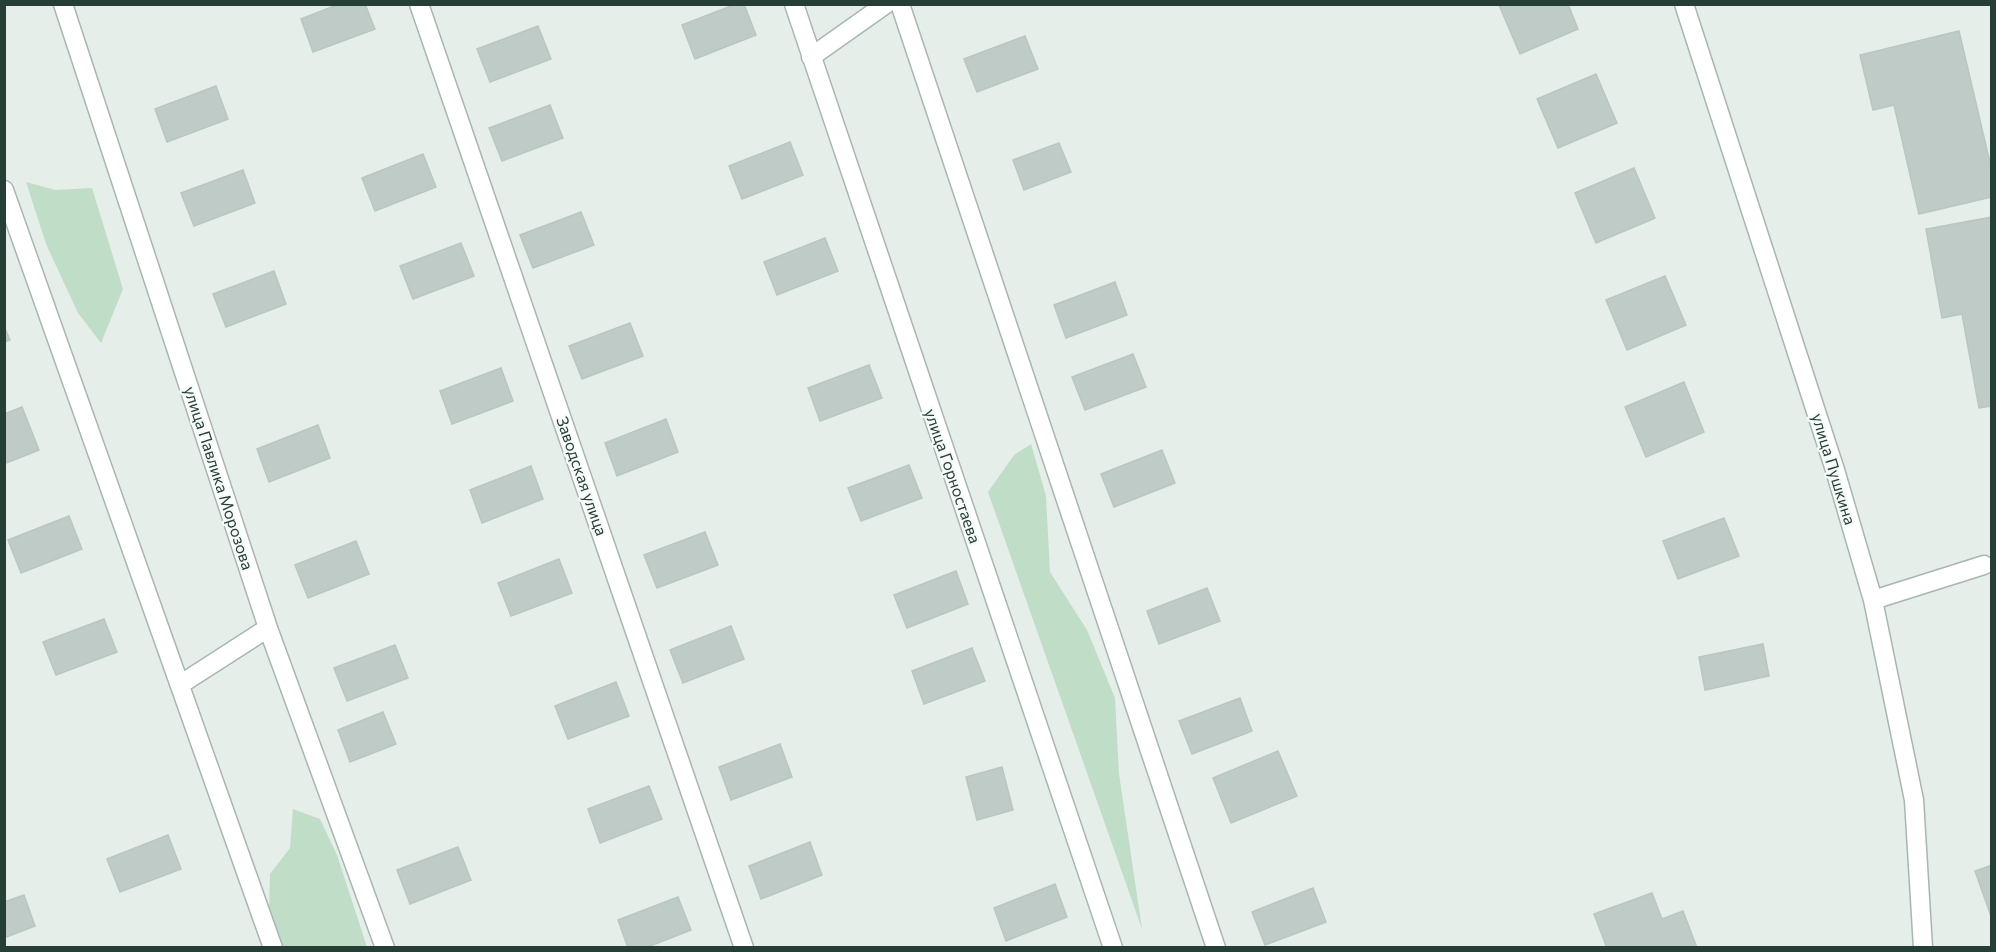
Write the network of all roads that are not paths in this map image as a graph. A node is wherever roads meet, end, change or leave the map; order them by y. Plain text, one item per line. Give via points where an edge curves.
1 (63, 4) edge
2 (419, 4) edge
3 (794, 4) edge
4 (885, 4) edge
5 (900, 4) edge
6 (1684, 4) edge
7 (811, 57) junction
8 (4, 189) edge
9 (1984, 565) dead end
10 (1873, 600) junction
11 (268, 628) junction
12 (181, 684) junction
13 (273, 948) edge
14 (385, 948) edge
15 (744, 948) edge
16 (1113, 948) edge
17 (1216, 948) edge
18 (1923, 948) edge

1 - 11 street, улица Павлика Морозова
2 - 15 street, Заводская улица
3 - 7 street, улица Горностаева
4 - 7 street
5 - 17 street
6 - 10 street, улица Пушкина via 1835,470
7 - 16 street, улица Горностаева
8 - 12 street
9 - 10 street
10 - 18 street, улица Пушкина via 1914,800
11 - 12 street
11 - 14 street, улица Павлика Морозова
12 - 13 street

